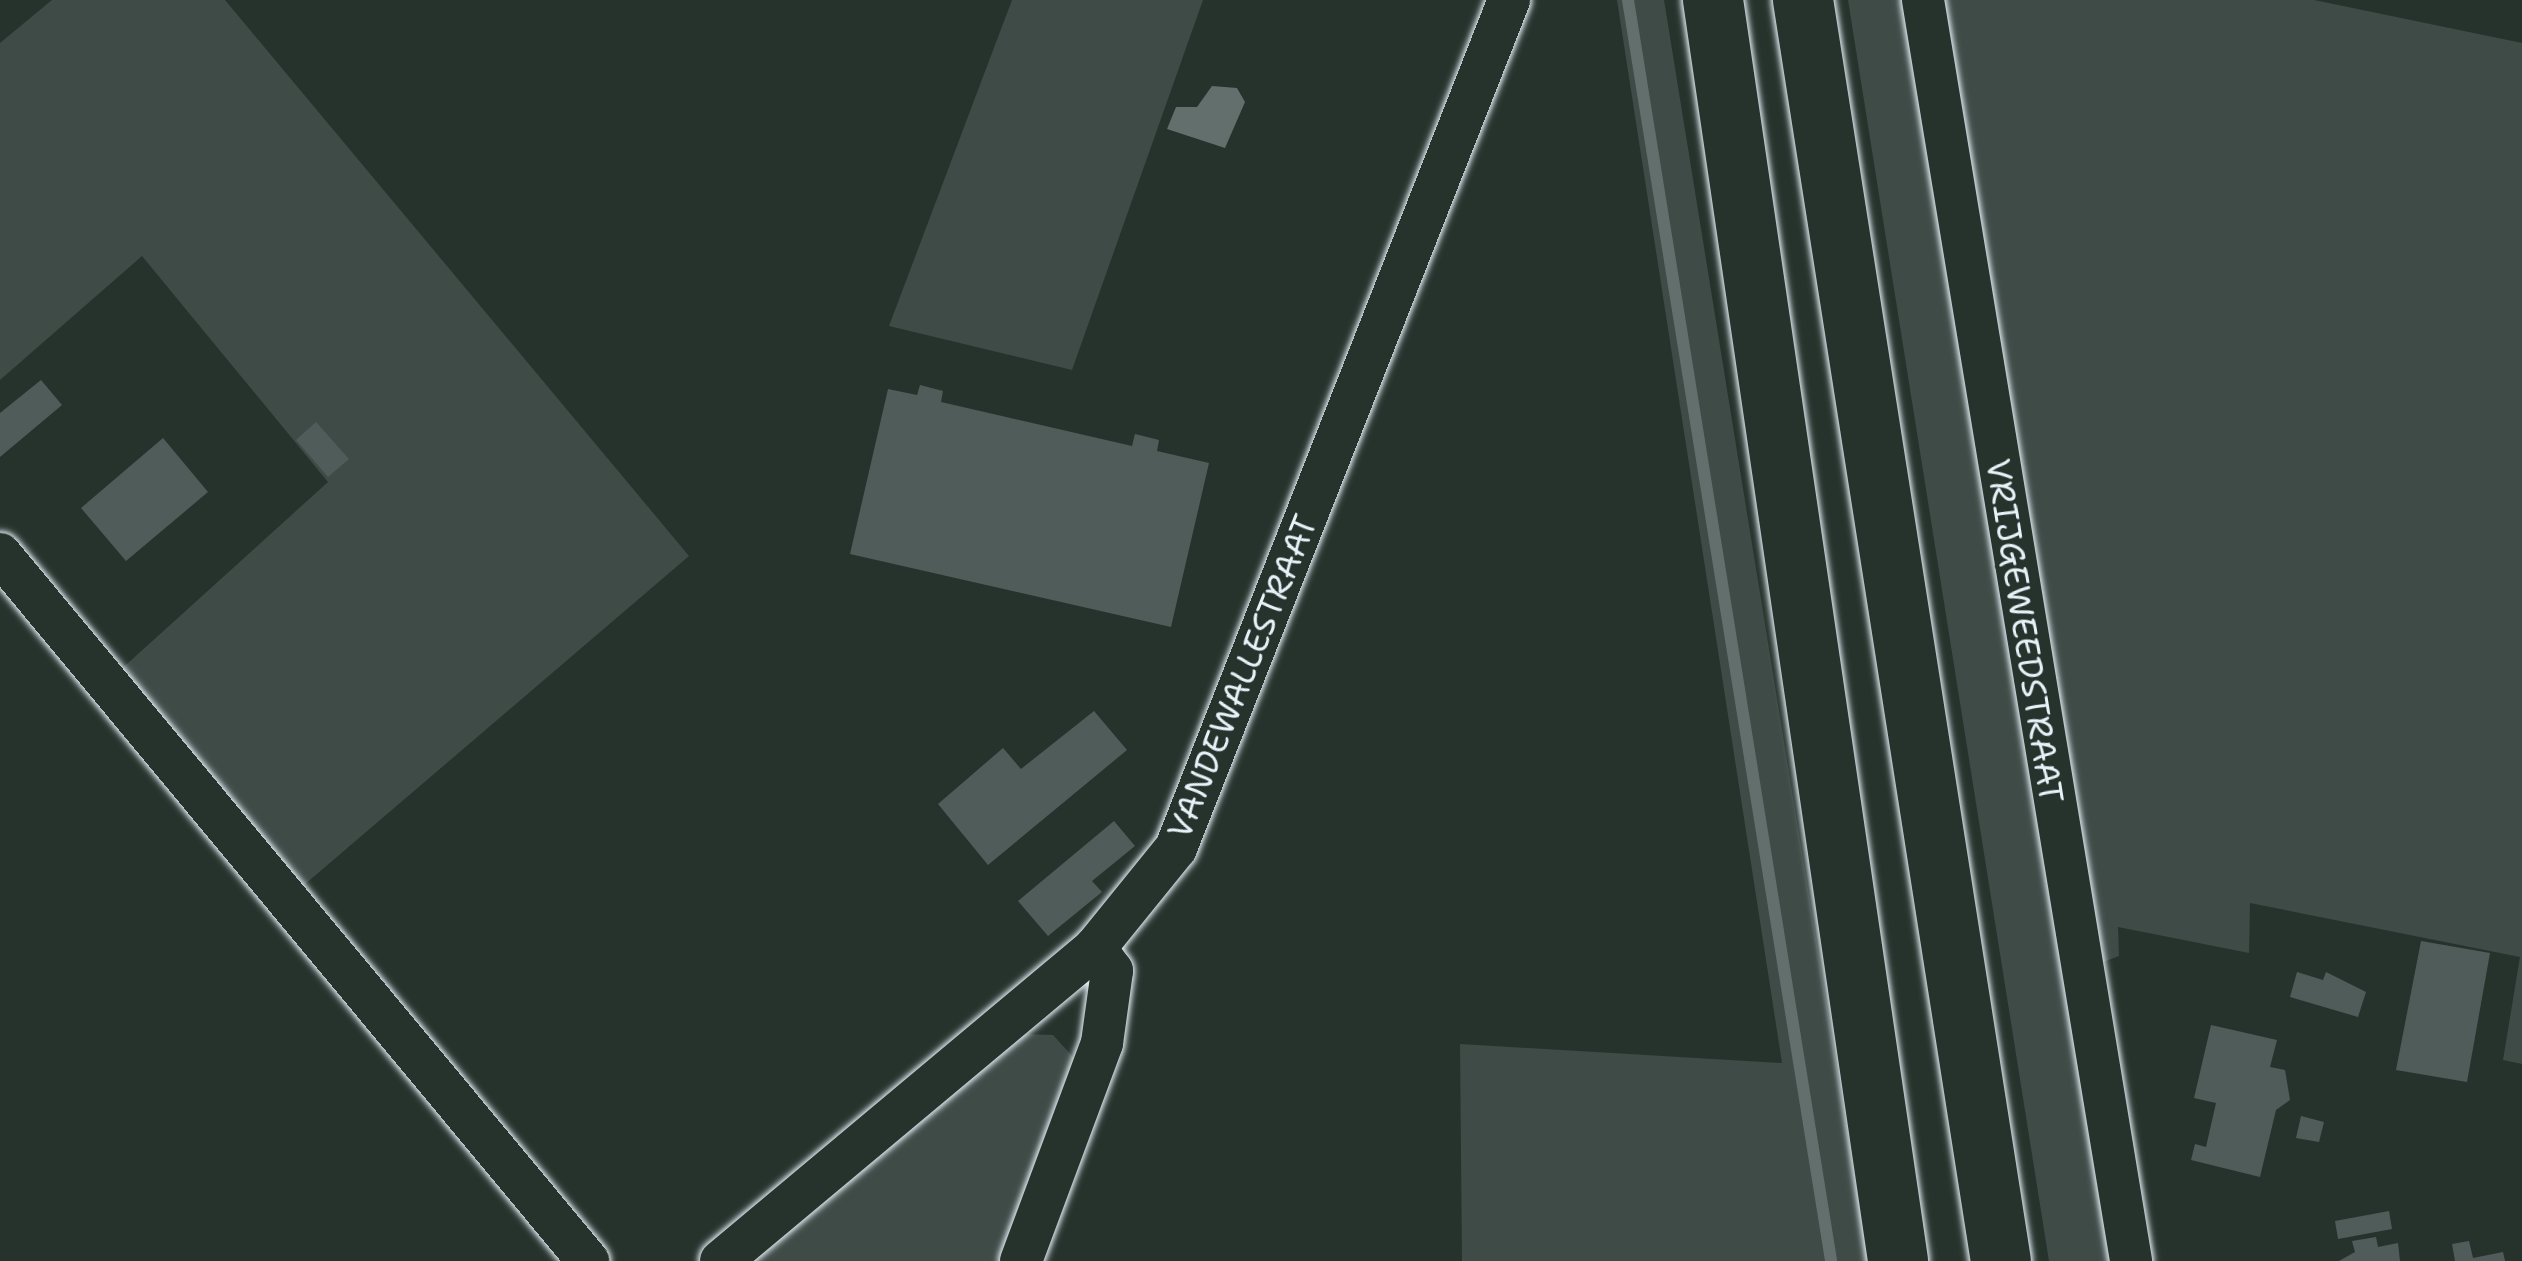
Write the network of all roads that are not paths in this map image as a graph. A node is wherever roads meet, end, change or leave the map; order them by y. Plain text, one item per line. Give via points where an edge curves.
1 (1510, 0) edge
2 (1712, 0) edge
3 (1804, 0) edge
4 (1923, 0) edge
5 (0, 554) edge
6 (1095, 948) junction
7 (588, 1261) edge
8 (721, 1261) edge
9 (1022, 1261) edge
10 (1898, 1261) edge
11 (2001, 1261) edge
12 (2131, 1261) edge

1 - 6 street, VANDEWALLESTRAAT via 1176,848
2 - 10 highway
3 - 11 highway
4 - 12 street, VRIJGEWEEDSTRAAT
5 - 7 street
6 - 8 street, VANDEWALLESTRAAT
6 - 9 street via 1112,971 1102,1043

